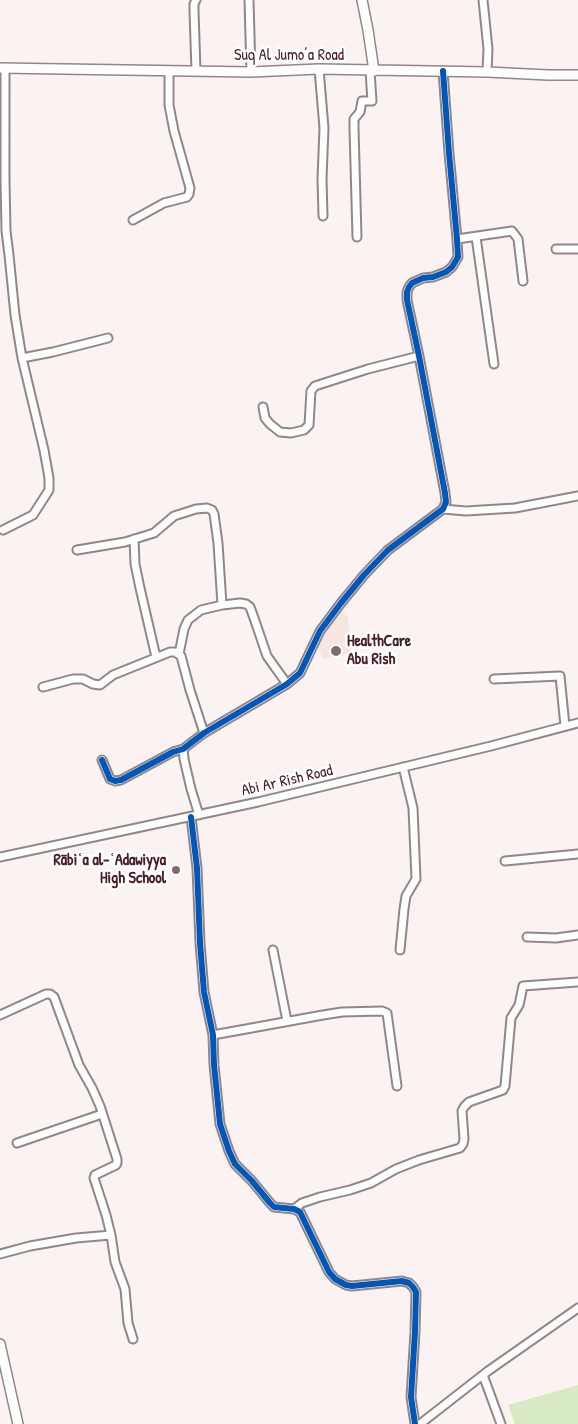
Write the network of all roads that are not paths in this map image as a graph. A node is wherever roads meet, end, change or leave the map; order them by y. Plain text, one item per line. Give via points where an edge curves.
1 (196, 0) edge
2 (249, 0) edge
3 (362, 0) edge
4 (483, 0) edge
5 (3, 68) edge
6 (319, 69) junction
7 (169, 71) junction
8 (196, 71) junction
9 (372, 71) junction
10 (443, 71) junction
11 (251, 72) junction
12 (487, 72) junction
13 (578, 75) edge
14 (3, 112) edge
15 (323, 216) dead end
16 (132, 220) dead end
17 (357, 237) dead end
18 (476, 237) junction
19 (458, 239) junction
20 (556, 249) dead end
21 (578, 249) edge
22 (524, 281) dead end
23 (108, 338) dead end
24 (419, 356) junction
25 (22, 358) junction
26 (494, 364) dead end
27 (263, 407) dead end
28 (578, 496) edge
29 (443, 509) junction
30 (3, 530) dead end
31 (134, 539) junction
32 (77, 550) dead end
33 (222, 605) junction
34 (179, 654) junction
35 (156, 657) junction
36 (494, 680) dead end
37 (287, 684) junction
38 (43, 687) dead end
39 (578, 723) edge
40 (565, 726) junction
41 (204, 733) junction
42 (183, 749) junction
43 (102, 760) dead end
44 (403, 767) junction
45 (199, 815) junction
46 (191, 817) junction
47 (578, 854) edge
48 (0, 857) edge
49 (505, 861) dead end
50 (578, 935) edge
51 (527, 937) dead end
52 (273, 950) dead end
53 (400, 950) dead end
54 (578, 982) edge
55 (0, 1015) edge
56 (287, 1021) junction
57 (213, 1035) junction
58 (397, 1086) dead end
59 (102, 1114) junction
60 (17, 1143) dead end
61 (294, 1209) junction
62 (111, 1234) junction
63 (0, 1254) edge
64 (578, 1308) edge
65 (132, 1339) dead end
66 (0, 1344) edge
67 (483, 1375) junction
68 (18, 1424) edge
69 (415, 1424) edge
70 (420, 1424) edge
71 (501, 1424) edge

1 - 8 street
2 - 11 street
3 - 9 main road
4 - 12 street
5 - 7 main road, Suq Al Jumo’a Road
5 - 14 street
6 - 9 main road, Suq Al Jumo’a Road
6 - 11 main road, Suq Al Jumo’a Road
6 - 15 street via 324,128
7 - 8 main road, Suq Al Jumo’a Road
7 - 16 street via 169,105 190,194
8 - 11 main road, Suq Al Jumo’a Road
9 - 10 main road, Suq Al Jumo’a Road
9 - 17 street via 372,101 362,101 360,112 354,119
10 - 12 main road, Suq Al Jumo’a Road
10 - 19 street
12 - 13 main road, Suq Al Jumo’a Road
14 - 25 street via 6,232
18 - 19 street
18 - 22 street via 512,231 518,239
18 - 26 street
19 - 24 street via 458,257 452,267 409,287 407,300
20 - 21 street
23 - 25 street
24 - 27 street via 315,386 311,392 310,425 304,430 291,434 280,432 270,424
24 - 29 street via 445,493
25 - 30 street via 50,490 33,515
28 - 29 street via 515,508 466,512
29 - 37 street via 388,550 364,575 320,631 300,673
31 - 32 street
31 - 33 street via 154,533 182,513 202,508 212,510 218,543
31 - 35 street via 135,564
33 - 34 street via 201,610 188,620
33 - 37 street via 240,603 250,607 267,656
34 - 35 street via 170,652
34 - 41 street
35 - 38 street via 113,675 100,685 73,679
36 - 40 street via 560,676
37 - 41 street
39 - 40 street, Abi Ar Rish Road
40 - 44 street, Abi Ar Rish Road
41 - 42 street
42 - 43 street via 115,781 110,779
42 - 45 street
44 - 45 street, Abi Ar Rish Road
44 - 53 street via 413,808 416,879 406,896
45 - 46 street, Abi Ar Rish Road
46 - 48 street, Abi Ar Rish Road
46 - 57 street via 202,976
47 - 49 street
50 - 51 street
52 - 56 street
54 - 61 street via 523,986 520,1004 511,1018 505,1086 503,1090 469,1102 464,1107 464,1144 460,1148 396,1169 371,1184 320,1197
55 - 59 street via 46,994 54,997 79,1065
56 - 57 street
56 - 58 street via 342,1012 387,1012
57 - 61 street via 217,1107 235,1164 274,1207
59 - 60 street
59 - 62 street via 117,1163 94,1178
61 - 69 street via 300,1212 324,1264 335,1279 346,1285 402,1281 413,1286 416,1292 411,1397
62 - 63 street via 30,1246
62 - 65 street via 115,1262 125,1289
64 - 67 street
66 - 68 main road
67 - 70 street
67 - 71 street

